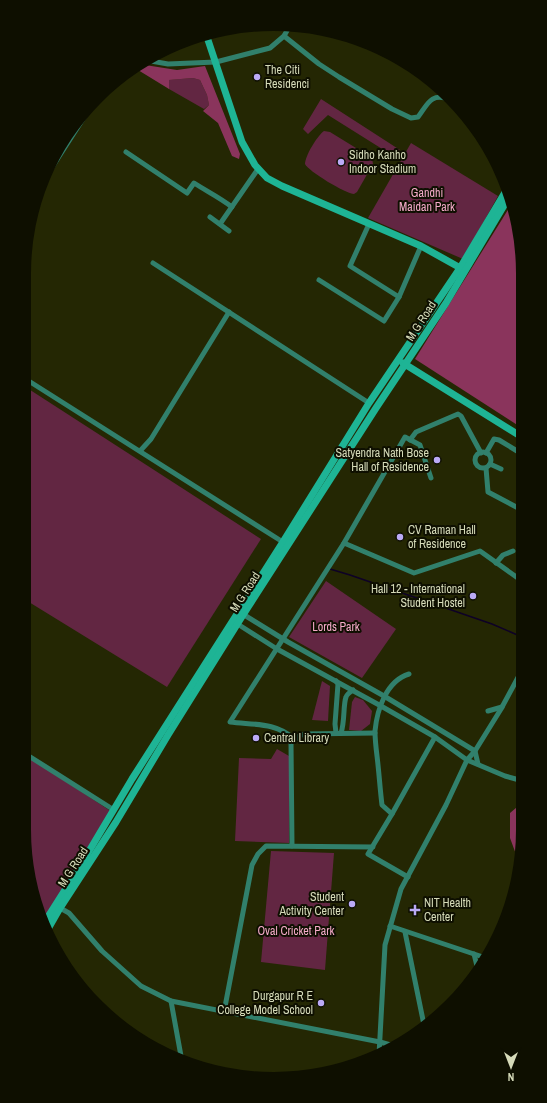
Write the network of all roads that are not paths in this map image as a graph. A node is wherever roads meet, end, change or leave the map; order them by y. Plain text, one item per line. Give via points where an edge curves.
1 (286, 32) edge
2 (284, 36) junction
3 (208, 40) edge
4 (155, 62) edge
5 (216, 62) junction
6 (439, 96) edge
7 (126, 152) dead end
8 (258, 169) junction
9 (503, 196) edge
10 (505, 203) edge
11 (232, 207) junction
12 (210, 217) dead end
13 (220, 224) junction
14 (369, 224) junction
15 (229, 231) dead end
16 (421, 246) junction
17 (153, 263) dead end
18 (463, 270) junction
19 (319, 280) dead end
20 (398, 297) junction
21 (229, 312) junction
22 (398, 360) junction
23 (406, 365) junction
24 (31, 382) edge
25 (369, 403) junction
26 (516, 433) edge
27 (410, 440) junction
28 (516, 450) edge
29 (140, 451) junction
30 (483, 453) junction
31 (490, 464) junction
32 (486, 468) junction
33 (501, 469) dead end
34 (431, 478) dead end
35 (516, 507) edge
36 (344, 543) junction
37 (286, 544) junction
38 (513, 551) dead end
39 (496, 562) junction
40 (516, 577) edge
41 (241, 613) junction
42 (235, 622) junction
43 (283, 639) junction
44 (277, 649) junction
45 (409, 674) dead end
46 (348, 676) junction
47 (336, 681) junction
48 (357, 681) junction
49 (516, 681) edge
50 (343, 684) junction
51 (353, 690) junction
52 (338, 696) junction
53 (384, 696) junction
54 (345, 699) junction
55 (381, 706) junction
56 (502, 707) junction
57 (488, 711) dead end
58 (395, 713) junction
59 (413, 713) junction
60 (339, 733) junction
61 (375, 733) junction
62 (436, 737) junction
63 (294, 739) junction
64 (474, 751) junction
65 (31, 757) edge
66 (467, 760) junction
67 (478, 764) junction
68 (516, 779) edge
69 (114, 810) junction
70 (392, 814) junction
71 (292, 846) junction
72 (373, 846) junction
73 (408, 877) junction
74 (60, 908) junction
75 (47, 917) edge
76 (50, 925) edge
77 (390, 926) junction
78 (405, 932) junction
79 (474, 954) junction
80 (480, 956) edge
81 (476, 962) edge
82 (170, 1001) junction
83 (224, 1012) junction
84 (423, 1020) edge
85 (380, 1042) junction
86 (387, 1044) edge
87 (380, 1048) edge
88 (180, 1053) edge

1 - 2 street
2 - 5 street via 270,48
2 - 6 street via 318,64 411,118 418,117 431,98
3 - 5 street
4 - 5 street via 168,64
5 - 8 street via 242,142
7 - 11 street via 187,193 194,183 212,195 217,195
8 - 11 street
8 - 14 street via 267,178 282,186
9 - 18 street
10 - 18 street
11 - 13 street
12 - 13 street
13 - 15 street
14 - 16 street
14 - 20 street via 350,266
16 - 18 street
16 - 20 street
17 - 21 street
18 - 22 street
18 - 23 street, M G Road
19 - 20 street via 384,321
21 - 25 street
21 - 29 street via 152,439
22 - 23 street
22 - 25 street
23 - 26 street
23 - 37 street, M G Road
24 - 29 street
25 - 37 street
27 - 30 street via 416,432 458,414
27 - 34 street via 420,445
27 - 36 street via 405,437
28 - 30 street via 494,439
29 - 37 street
30 - 31 street via 491,458
30 - 32 street via 477,456 476,463 479,467
31 - 32 street
31 - 33 street
32 - 35 street via 488,492
36 - 39 street via 414,573 480,551
36 - 43 street
37 - 41 street, M G Road
38 - 39 street via 503,555
39 - 40 street
41 - 42 street, M G Road
41 - 43 street
42 - 44 street
42 - 69 street
42 - 74 street, M G Road via 116,822
43 - 44 street
43 - 46 street
44 - 47 street
44 - 63 street via 230,722 266,726 287,732
45 - 53 street via 391,685
46 - 48 street
46 - 50 street
47 - 50 street
47 - 52 street
48 - 50 street
48 - 53 street
49 - 56 street
50 - 51 street
51 - 54 street
51 - 55 street
52 - 54 street
52 - 60 street via 335,724
53 - 55 street
53 - 59 street
54 - 60 street via 344,725
55 - 58 street
55 - 61 street
56 - 57 street
56 - 64 street
58 - 59 street
58 - 62 street
59 - 64 street
60 - 61 street
60 - 63 street via 304,734
61 - 70 street via 382,805
62 - 66 street
62 - 70 street
63 - 71 street via 291,743
64 - 66 street
64 - 67 street
65 - 69 street
66 - 67 street
66 - 73 street
67 - 68 street
69 - 75 street
70 - 72 street
71 - 72 street
71 - 83 street via 266,846 252,865
72 - 73 street via 368,854
73 - 77 street via 401,889
74 - 76 street, M G Road
74 - 82 street via 69,913 102,951 141,986
77 - 78 street
77 - 85 street via 385,945
78 - 79 street
78 - 84 street
79 - 80 street
79 - 81 street
82 - 83 street
82 - 88 street
83 - 85 street
85 - 86 street
85 - 87 street

